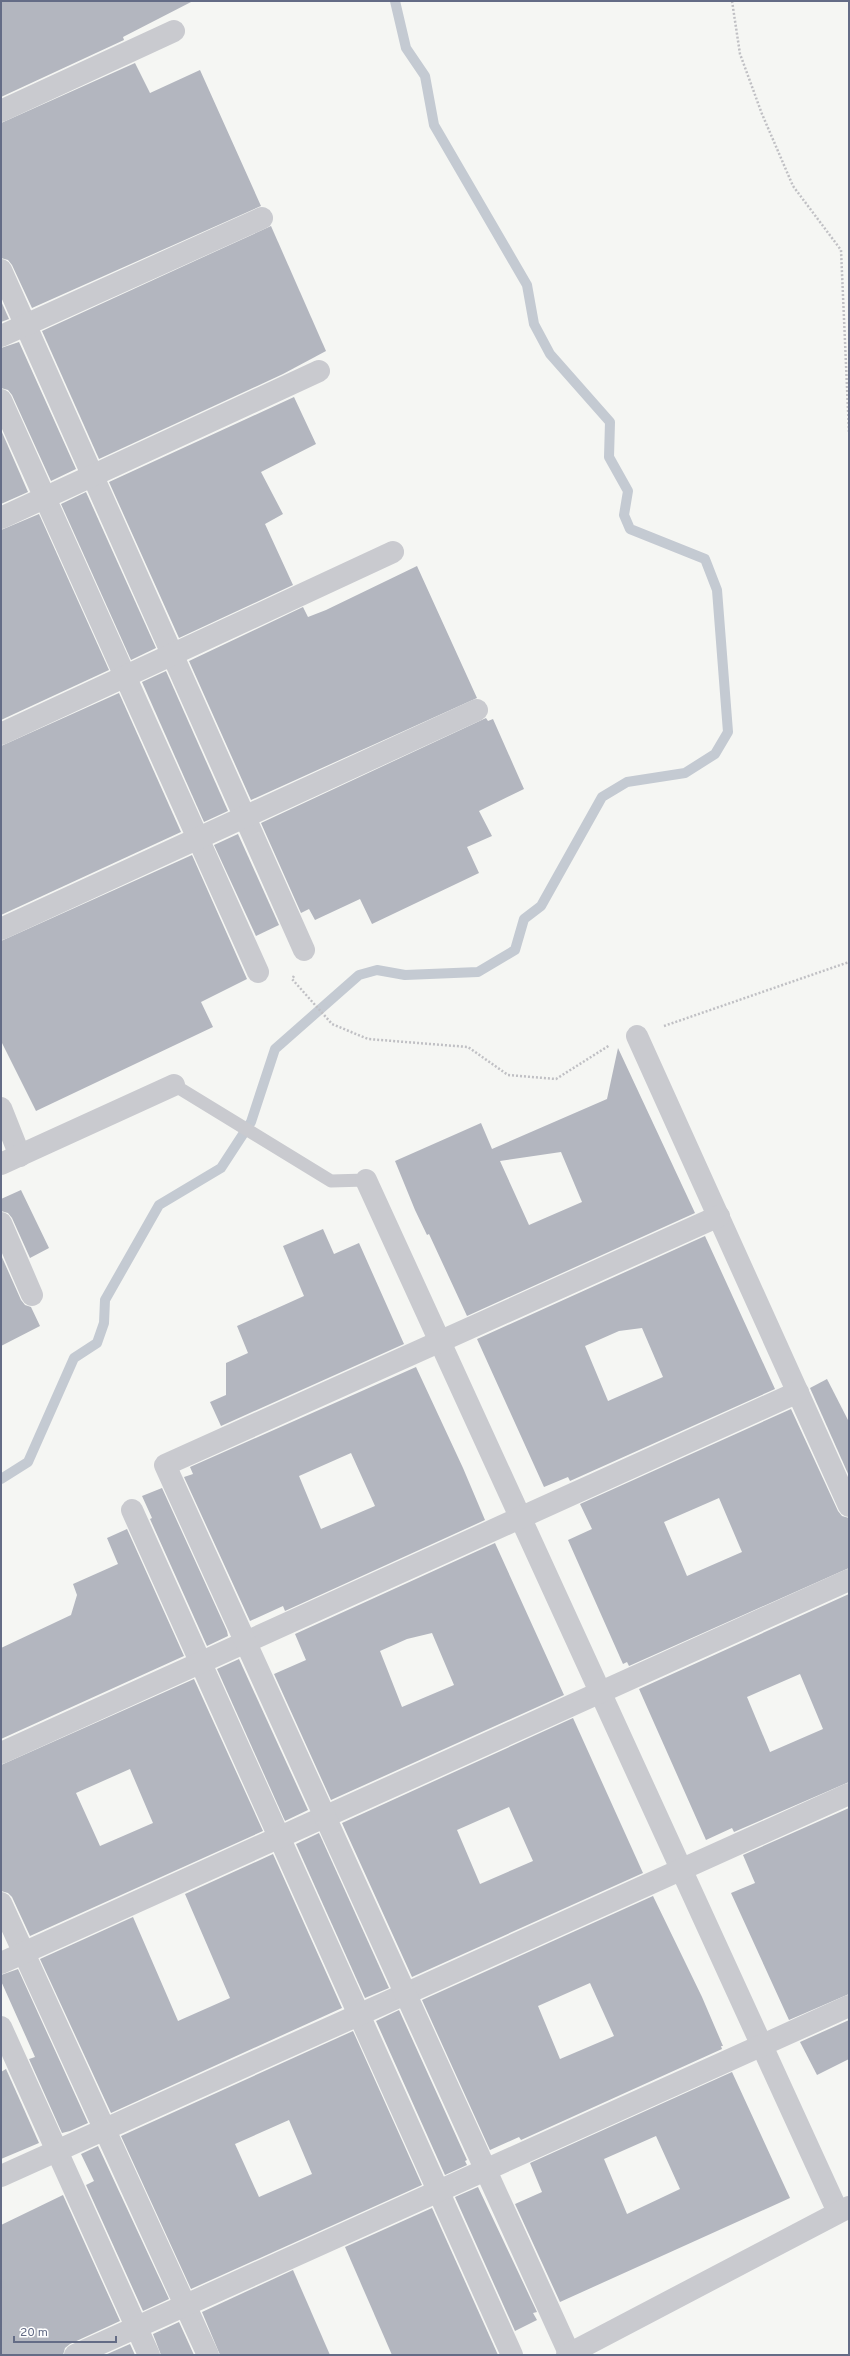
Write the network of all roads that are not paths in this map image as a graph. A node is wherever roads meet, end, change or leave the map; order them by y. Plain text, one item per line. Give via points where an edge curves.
1 (174, 31) dead end
2 (1, 111) edge
3 (262, 218) dead end
4 (1, 270) edge
5 (26, 325) junction
6 (1, 336) edge
7 (319, 371) dead end
8 (1, 400) edge
9 (93, 476) junction
10 (45, 497) junction
11 (1, 518) edge
12 (393, 552) dead end
13 (172, 655) junction
14 (126, 677) junction
15 (477, 710) dead end
16 (1, 734) edge
17 (245, 816) junction
18 (198, 838) junction
19 (1, 929) edge
20 (304, 950) road end
21 (258, 972) dead end
22 (637, 1036) road end
23 (174, 1085) joint
24 (1, 1108) edge
25 (10, 1160) edge
26 (366, 1180) joint
27 (718, 1216) junction
28 (1, 1223) edge
29 (32, 1295) dead end
30 (440, 1341) junction
31 (798, 1392) junction
32 (849, 1506) edge
33 (132, 1510) dead end
34 (520, 1518) junction
35 (849, 1580) edge
36 (246, 1642) junction
37 (201, 1662) junction
38 (600, 1692) junction
39 (1, 1753) edge
40 (849, 1794) edge
41 (325, 1816) junction
42 (280, 1837) junction
43 (682, 1870) junction
44 (1, 1903) edge
45 (24, 1953) junction
46 (1, 1963) edge
47 (406, 1994) junction
48 (849, 2006) edge
49 (359, 2015) junction
50 (1, 2027) edge
51 (761, 2045) junction
52 (104, 2130) junction
53 (57, 2151) junction
54 (486, 2170) junction
55 (1, 2176) edge
56 (439, 2191) junction
57 (844, 2210) edge
58 (185, 2306) junction
59 (137, 2327) junction
60 (568, 2354) edge
61 (75, 2355) edge
62 (149, 2355) edge
63 (208, 2355) edge
64 (512, 2355) edge

1 - 2 street
3 - 5 street
4 - 5 street
5 - 6 street
5 - 9 street
7 - 9 street
8 - 10 street
9 - 10 street
9 - 13 street
10 - 11 street
10 - 14 street
12 - 13 street
13 - 14 street
13 - 17 street
14 - 16 street
14 - 18 street
15 - 17 street
17 - 18 street
17 - 20 street
18 - 19 street
18 - 21 street
22 - 27 street
23 - 25 street
23 - 26 lane via 331,1181
24 - 25 street
26 - 30 street
27 - 30 street
27 - 31 street
28 - 29 street
30 - 34 street
30 - 36 street via 165,1465
31 - 32 street
31 - 34 street
33 - 37 street
34 - 36 street
34 - 38 street
35 - 38 street
36 - 37 street
36 - 41 street
37 - 39 street
37 - 42 street
38 - 41 street
38 - 43 street
40 - 43 street
41 - 42 street
41 - 47 street
42 - 45 street
42 - 49 street
43 - 47 street
43 - 51 street
44 - 45 street
45 - 46 street
45 - 52 street
47 - 49 street
47 - 54 street
48 - 51 street
49 - 52 street
49 - 56 street
50 - 53 street
51 - 54 street
51 - 57 street
52 - 53 street
52 - 58 street
53 - 55 street
53 - 59 street
54 - 56 street
54 - 60 street
56 - 58 street
56 - 64 street
57 - 60 street
58 - 59 street
58 - 63 street
59 - 61 street
59 - 62 street

